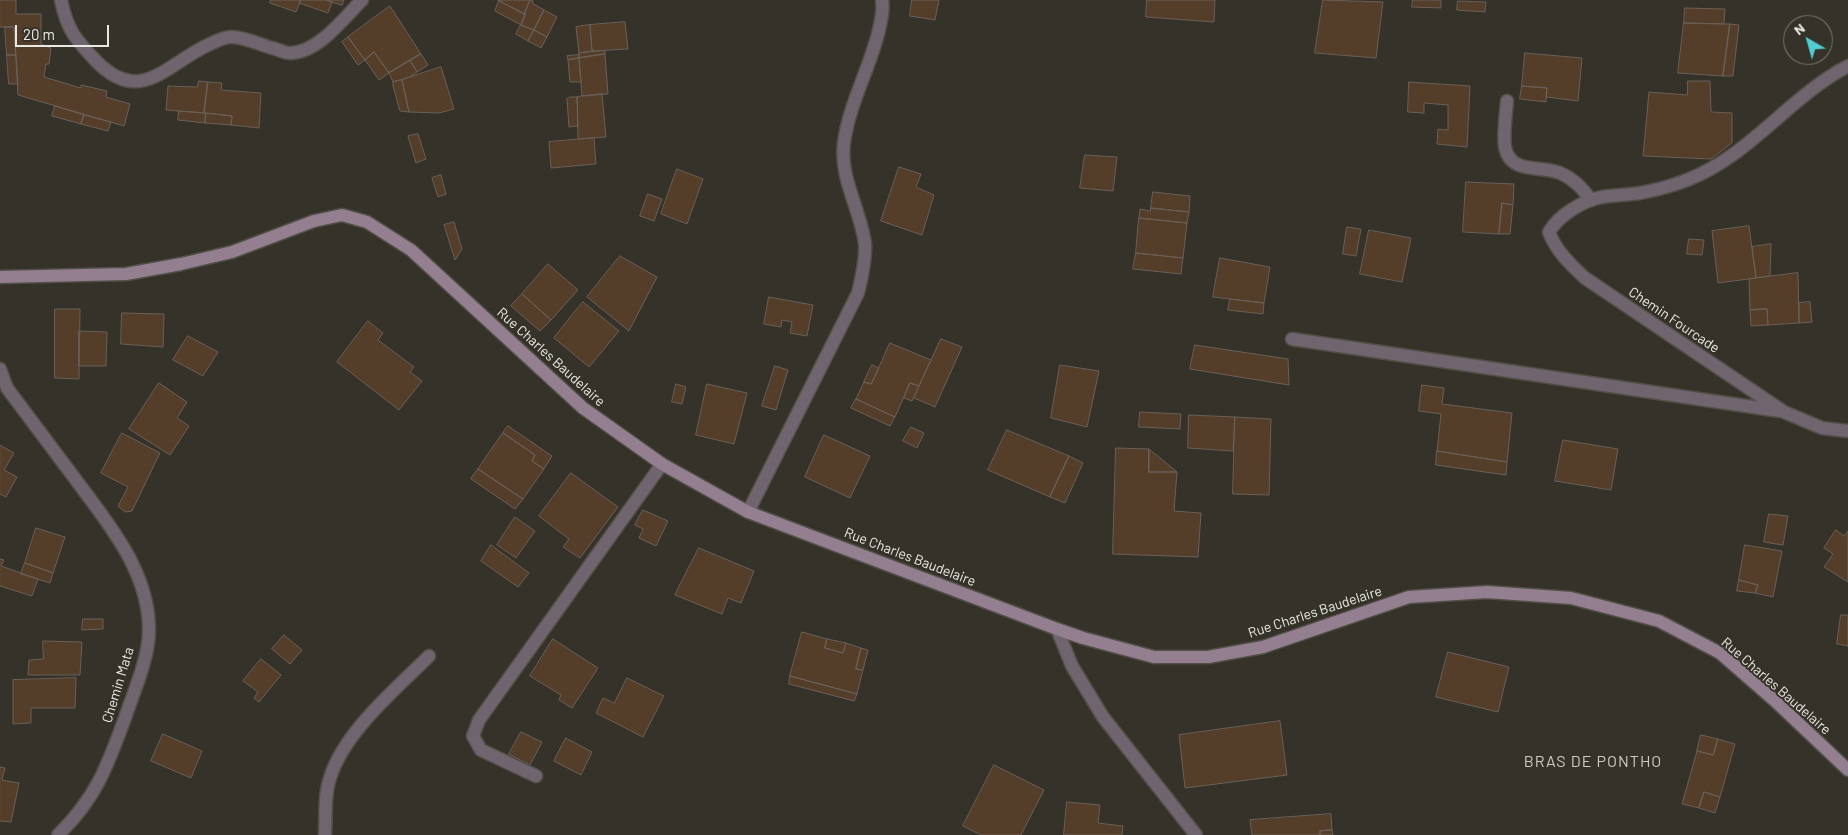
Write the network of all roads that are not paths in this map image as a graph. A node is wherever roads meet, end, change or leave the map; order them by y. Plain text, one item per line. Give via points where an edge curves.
1 (61, 0) edge
2 (362, 0) edge
3 (882, 0) edge
4 (1848, 66) edge
5 (1507, 101) dead end
6 (1591, 200) junction
7 (0, 277) edge
8 (1292, 339) dead end
9 (0, 369) edge
10 (3, 393) edge
11 (1784, 412) junction
12 (1848, 431) edge
13 (662, 464) junction
14 (748, 512) junction
15 (1057, 629) junction
16 (429, 656) dead end
17 (1848, 770) edge
18 (536, 776) dead end
19 (58, 835) edge
20 (325, 835) edge
21 (1196, 835) edge

1 - 2 street via 68,26 78,43 108,73 122,80 137,82 152,78 205,46 232,36 290,53 313,47
3 - 14 street via 876,42 843,144 847,178 865,243 858,293
4 - 6 street, Chemin Fourcade via 1809,91 1747,146 1698,176 1668,187
5 - 6 street via 1505,148 1512,160 1524,167 1558,172 1578,183
6 - 11 street, Chemin Fourcade via 1562,217 1549,232 1571,265 1585,278
7 - 13 main road, Rue Charles Baudelaire via 126,274 232,252 314,221 342,216 367,222 411,250 583,408
8 - 11 street
9 - 10 street, Chemin Mata
10 - 19 street, Chemin Mata via 117,536 146,598 149,631 142,666 108,764 91,798
11 - 12 street, Chemin Fourcade via 1822,428
13 - 14 main road, Rue Charles Baudelaire
13 - 18 street via 479,720 473,736 481,750
14 - 15 main road, Rue Charles Baudelaire
15 - 17 main road, Rue Charles Baudelaire via 1154,657 1208,657 1263,647 1409,597 1487,592 1571,598 1659,621 1720,653
15 - 21 street via 1072,666 1103,717
16 - 20 street via 363,722 340,756 326,794

